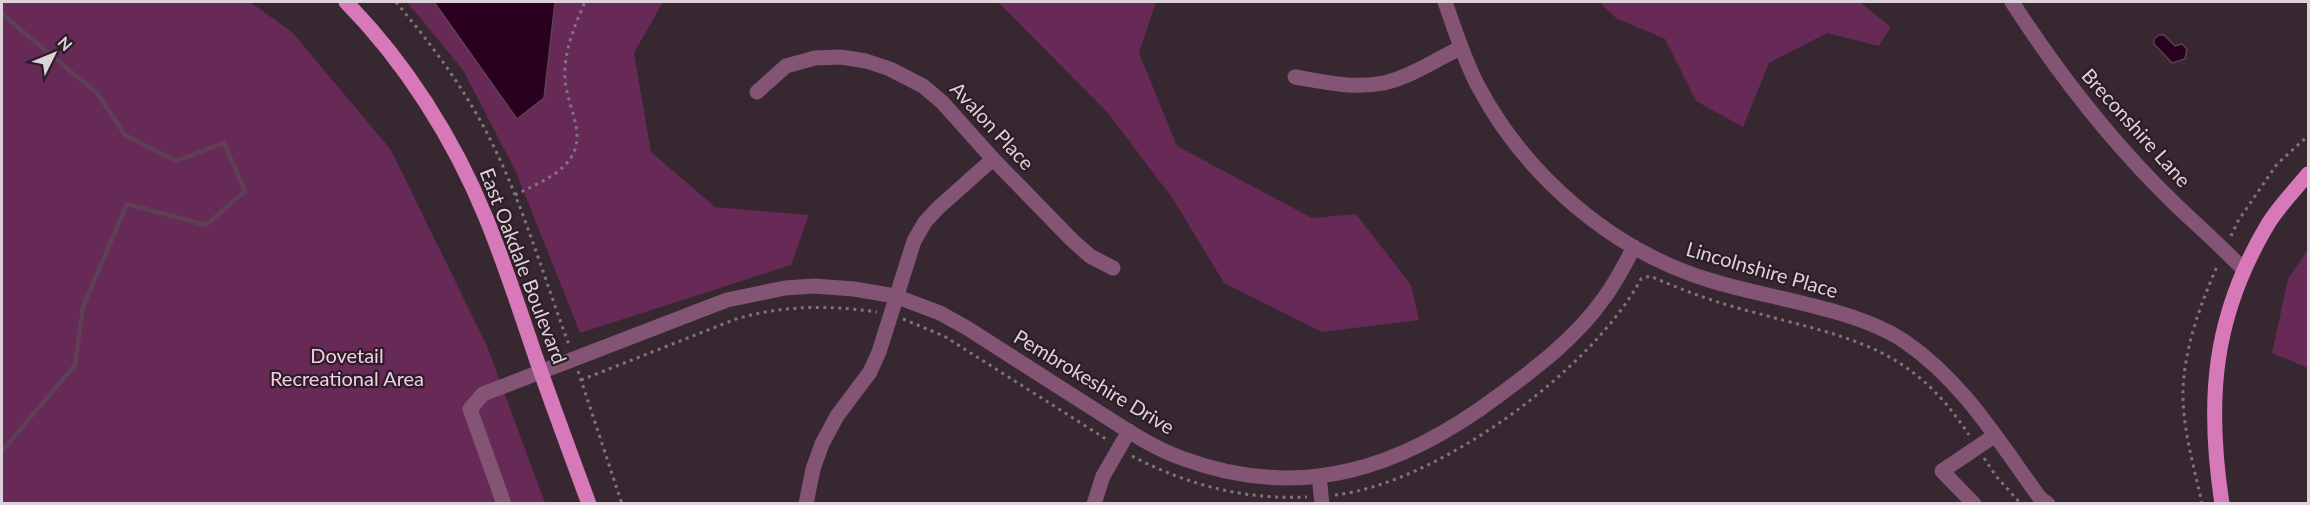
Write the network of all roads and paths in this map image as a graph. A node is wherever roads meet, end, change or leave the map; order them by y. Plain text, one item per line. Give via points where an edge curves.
1 (346, 2) edge
2 (396, 2) edge
3 (585, 2) edge
4 (1445, 2) edge
5 (2012, 2) edge
6 (1460, 48) junction
7 (1295, 77) dead end
8 (757, 92) dead end
9 (993, 159) junction
10 (2308, 174) edge
11 (1634, 247) junction
12 (1113, 268) dead end
13 (2244, 270) junction
14 (895, 297) junction
15 (890, 315) junction
16 (541, 373) junction
17 (581, 380) dead end
18 (1129, 431) junction
19 (1994, 436) junction
20 (1119, 447) junction
21 (1977, 448) junction
22 (1319, 476) junction
23 (1322, 500) edge
24 (504, 504) edge
25 (589, 504) edge
26 (806, 504) edge
27 (1094, 504) edge
28 (1974, 504) edge
29 (2021, 504) edge
30 (2048, 504) edge
31 (2222, 504) edge

1 - 16 main road, East Oakdale Boulevard via 412,83 464,170 500,253
2 - 3 path via 429,42 476,113 515,195 562,170 577,143 565,65 568,45
4 - 6 street, Lincolnshire Place
5 - 13 street, Breconshire Lane via 2070,86 2121,147
6 - 7 street via 1384,83 1338,85
6 - 11 street, Lincolnshire Place via 1500,123 1531,162 1576,207
8 - 9 street, Avalon Place via 793,62 832,57 866,61 890,69 933,94
9 - 12 street, Avalon Place via 1072,240 1090,256
9 - 14 street via 925,222
10 - 13 main road via 2269,223
11 - 19 street, Lincolnshire Place via 1708,280 1858,320 1902,341 1944,373 1971,401
11 - 22 street, Pembrokeshire Drive via 1590,316 1530,372 1482,409 1407,453
13 - 31 main road via 2224,323 2214,388
14 - 15 street
14 - 16 street, Pembrokeshire Drive via 814,286 756,293 727,300
14 - 18 street, Pembrokeshire Drive via 940,313 967,328
15 - 17 path via 836,306 762,312
15 - 20 path via 944,336
15 - 26 street via 870,372 837,416 822,444
16 - 24 street, Pembrokeshire Drive via 483,394 470,409
16 - 25 main road, East Oakdale Boulevard
18 - 20 street
18 - 22 street, Pembrokeshire Drive via 1182,459 1211,468 1269,478
19 - 21 street
19 - 30 street, Lincolnshire Place
20 - 23 path via 1146,463 1205,487
20 - 27 street via 1103,476
21 - 23 path via 1936,393 1881,352 1836,333 1706,299 1650,276 1641,279 1626,307 1603,335 1540,392 1479,436 1426,468
21 - 28 street via 1942,471
21 - 29 path
22 - 23 street

